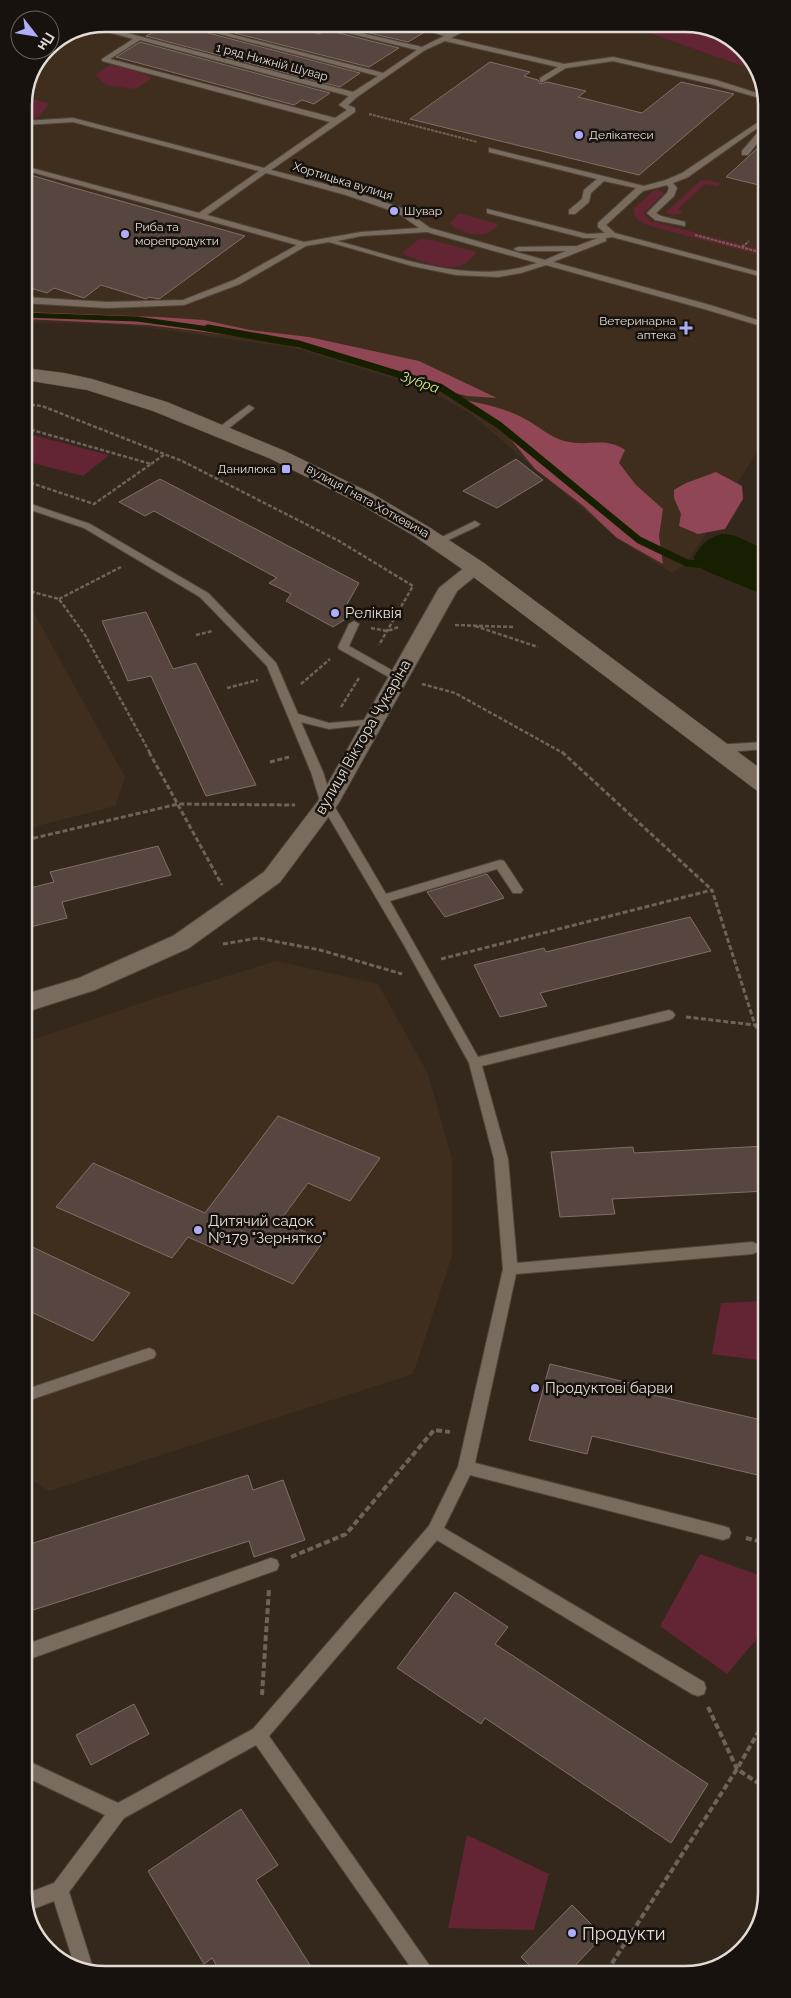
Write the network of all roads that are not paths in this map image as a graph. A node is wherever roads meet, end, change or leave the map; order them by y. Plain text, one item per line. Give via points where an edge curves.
1 (116, 32) edge
2 (217, 32) edge
3 (352, 32) edge
4 (434, 33) edge
5 (459, 33) edge
6 (139, 38) junction
7 (449, 38) junction
8 (423, 48) junction
9 (564, 66) junction
10 (383, 75) junction
11 (544, 80) dead end
12 (354, 95) junction
13 (757, 95) edge
14 (336, 121) junction
15 (33, 122) edge
16 (758, 124) edge
17 (758, 138) edge
18 (492, 150) dead end
19 (745, 153) dead end
20 (33, 170) edge
21 (264, 171) junction
22 (602, 178) junction
23 (668, 182) junction
24 (644, 188) junction
25 (490, 211) dead end
26 (572, 212) dead end
27 (200, 216) junction
28 (682, 224) dead end
29 (427, 230) junction
30 (612, 235) junction
31 (328, 240) junction
32 (304, 244) junction
33 (490, 247) junction
34 (578, 248) junction
35 (547, 263) junction
36 (758, 273) edge
37 (33, 301) edge
38 (758, 323) edge
39 (33, 375) edge
40 (250, 408) dead end
41 (221, 430) junction
42 (33, 508) edge
43 (475, 524) dead end
44 (439, 541) junction
45 (476, 568) junction
46 (354, 624) road end
47 (398, 678) junction
48 (293, 716) junction
49 (374, 722) junction
50 (758, 746) edge
51 (715, 749) junction
52 (758, 779) edge
53 (327, 804) junction
54 (518, 890) dead end
55 (383, 899) junction
56 (32, 1001) edge
57 (669, 1015) road end
58 (475, 1063) junction
59 (752, 1248) dead end
60 (510, 1269) junction
61 (149, 1354) dead end
62 (32, 1393) edge
63 (466, 1467) junction
64 (435, 1531) junction
65 (723, 1533) dead end
66 (270, 1565) road end
67 (32, 1650) edge
68 (698, 1688) road end
69 (259, 1735) junction
70 (32, 1771) edge
71 (118, 1812) junction
72 (60, 1890) junction
73 (33, 1900) edge
74 (82, 1961) edge
75 (421, 1966) edge

1 - 6 lane, 1 ряд Нижній Шувар
2 - 10 lane
3 - 8 lane
4 - 7 lane
5 - 7 lane
6 - 12 lane, 1 ряд Нижній Шувар
6 - 14 lane via 104,60
7 - 8 lane
7 - 9 lane
8 - 10 lane
9 - 11 lane
9 - 13 lane via 613,59
10 - 12 lane
12 - 14 lane via 343,105 352,110
14 - 21 lane
15 - 21 lane, Хортицька вулиця via 73,120
16 - 23 lane via 685,175
17 - 19 lane
18 - 22 lane
20 - 27 lane
21 - 27 lane
21 - 29 lane, Хортицька вулиця via 401,212
22 - 24 lane
22 - 26 lane via 587,192 586,200
23 - 24 lane
23 - 28 lane via 671,194 651,213
24 - 30 lane via 601,225
25 - 30 lane via 587,236
27 - 32 lane
29 - 31 lane via 361,234
29 - 33 lane, Хортицька вулиця
30 - 34 lane
30 - 36 lane
31 - 32 lane
31 - 35 lane via 444,272 499,275
32 - 37 lane via 237,282 184,302 107,305
33 - 34 lane
33 - 35 lane, Хортицька вулиця
34 - 35 lane
35 - 38 lane, Хортицька вулиця
39 - 41 street, вулиця Гната Хоткевича via 69,380 178,413
40 - 41 lane
41 - 44 street, вулиця Гната Хоткевича via 306,467
42 - 48 lane via 87,526 204,595 272,665
43 - 44 lane
44 - 45 street, вулиця Гната Хоткевича
45 - 47 street, вулиця Віктора Чукаріна via 449,588
45 - 51 street, вулиця Гната Хоткевича
46 - 47 lane via 343,647
47 - 49 street, вулиця Віктора Чукаріна
48 - 49 lane via 329,726
48 - 53 lane
49 - 53 street, вулиця Віктора Чукаріна
50 - 51 lane
51 - 52 street, вулиця Гната Хоткевича
53 - 55 lane
53 - 56 street, вулиця Віктора Чукаріна via 272,877 181,942 87,984
54 - 55 lane via 500,864
55 - 58 lane
57 - 58 lane
58 - 60 lane via 501,1159
59 - 60 lane
60 - 63 lane
61 - 62 lane
63 - 64 lane
63 - 65 lane
64 - 68 lane
64 - 69 lane
66 - 67 lane
69 - 71 lane
69 - 75 lane
70 - 71 lane
71 - 72 lane
72 - 73 lane
72 - 74 lane

